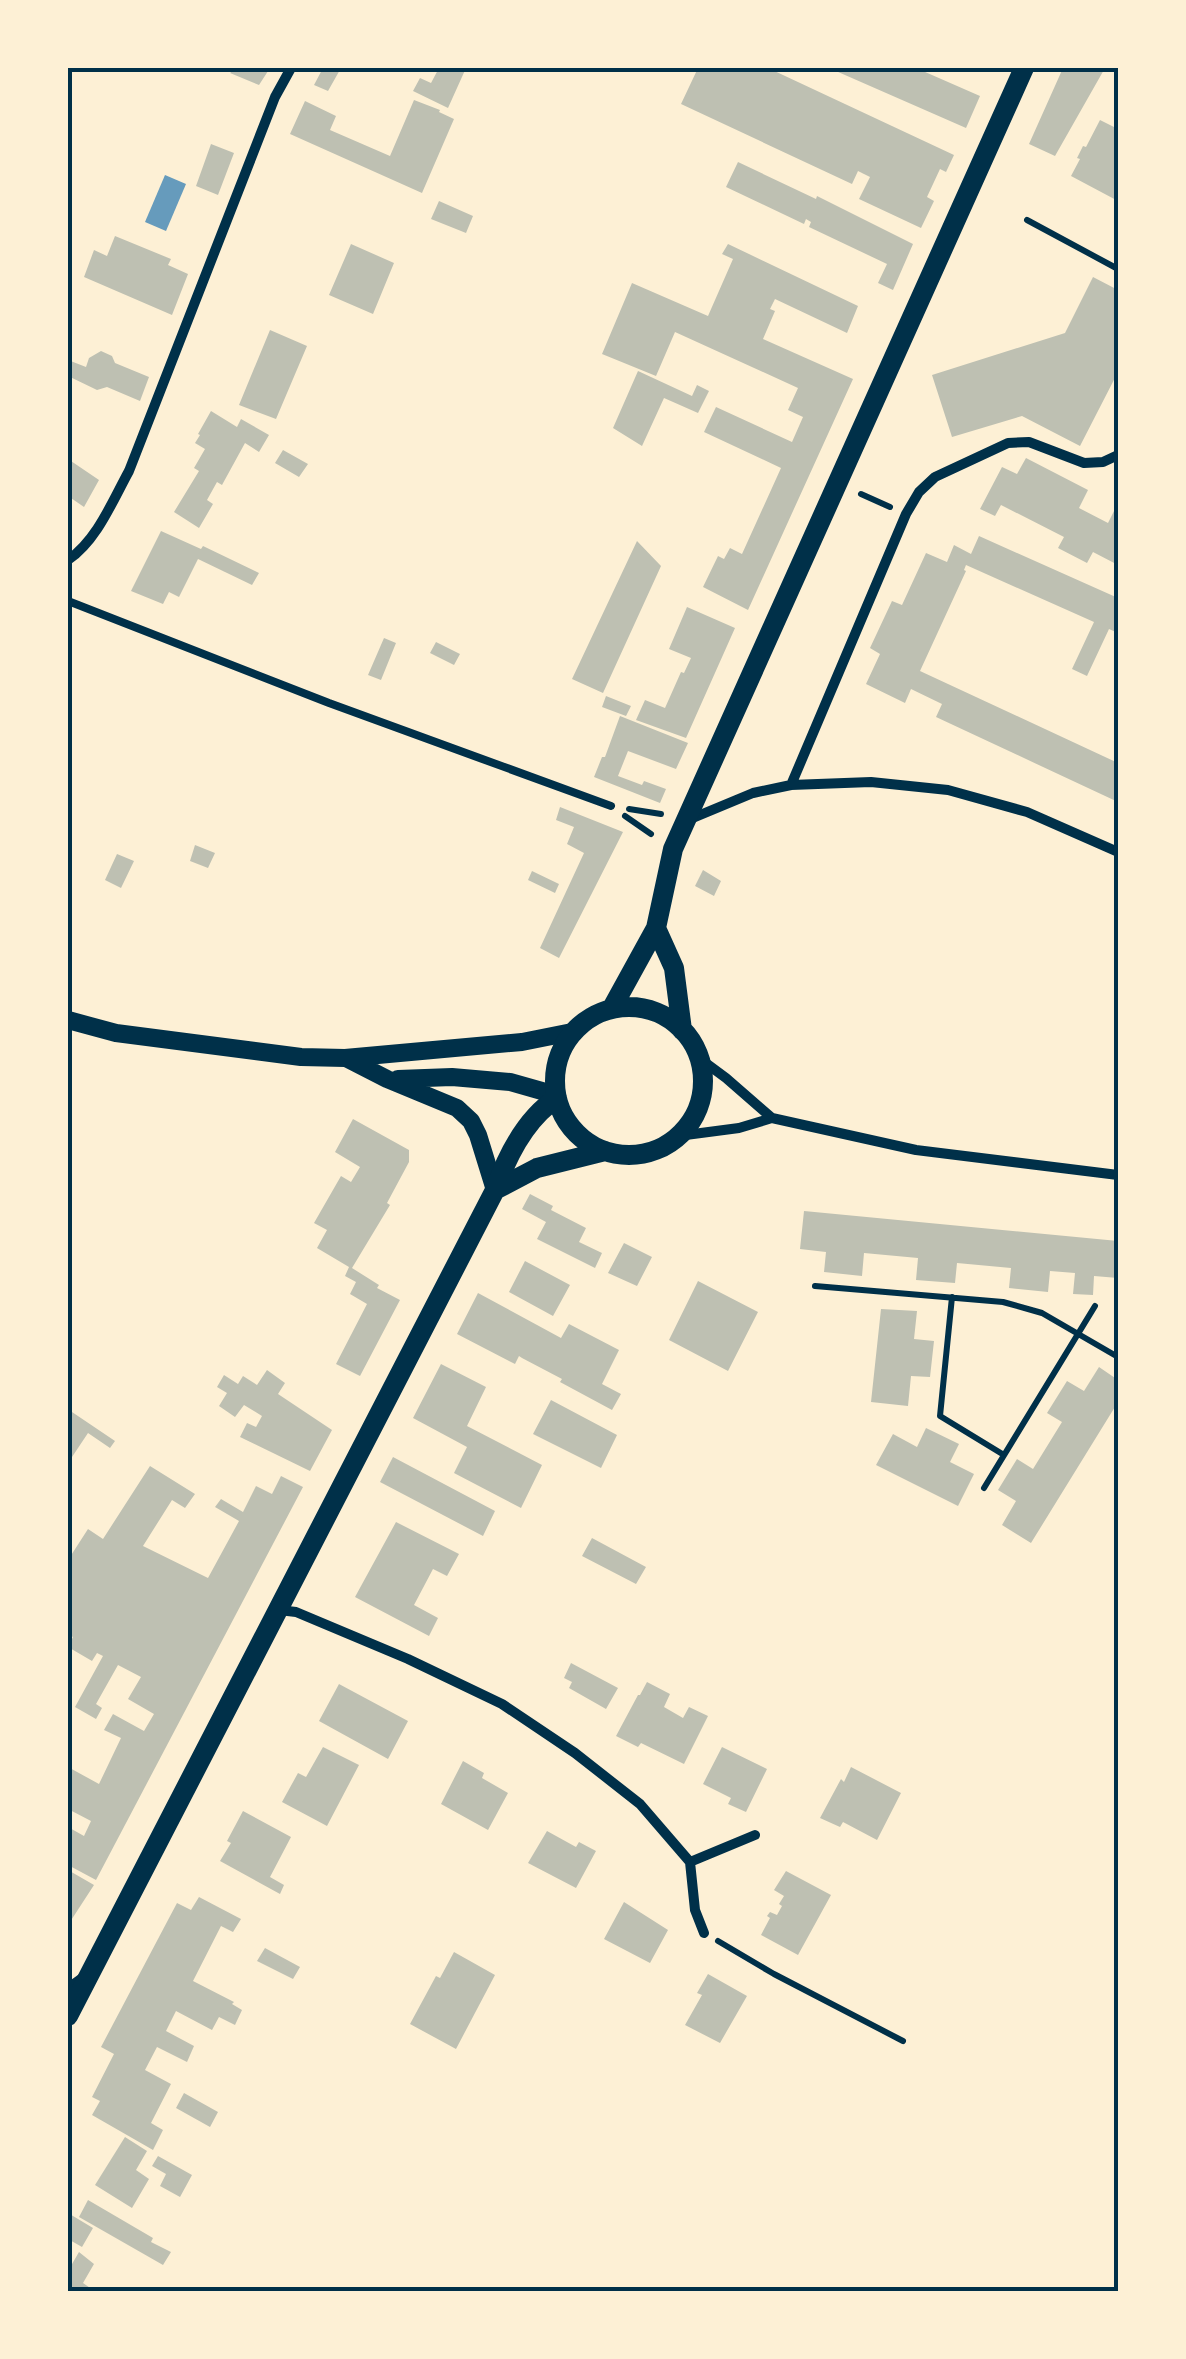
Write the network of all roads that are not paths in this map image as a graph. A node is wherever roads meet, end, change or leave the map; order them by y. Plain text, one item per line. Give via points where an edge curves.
1 (290, 68) edge
2 (1024, 68) edge
3 (1118, 454) edge
4 (68, 560) edge
5 (68, 600) edge
6 (792, 786) junction
7 (612, 806) road end
8 (686, 820) junction
9 (1118, 852) edge
10 (656, 928) junction
11 (612, 1008) junction
12 (68, 1020) edge
13 (682, 1030) junction
14 (572, 1032) junction
15 (345, 1058) junction
16 (699, 1058) junction
17 (387, 1079) junction
18 (556, 1096) junction
19 (772, 1118) junction
20 (678, 1136) junction
21 (605, 1151) junction
22 (1118, 1175) edge
23 (496, 1190) junction
24 (279, 1610) junction
25 (755, 1835) dead end
26 (690, 1862) junction
27 (704, 1933) road end
28 (90, 1972) junction
29 (68, 1987) edge
30 (68, 2016) edge

1 - 4 street via 129,472 97,529
2 - 8 main road
3 - 6 street via 1084,463 1029,442 1008,443 935,477 919,492
5 - 7 lane
6 - 8 street via 753,793
6 - 9 street via 872,782 948,790 1027,812
8 - 10 main road
10 - 11 main road
10 - 13 main road via 674,968
11 - 13 main road via 650,1010
11 - 14 main road
12 - 15 street via 116,1033
13 - 16 main road
14 - 15 street
14 - 18 main road via 557,1062
15 - 17 street
16 - 19 street
16 - 20 main road via 700,1100
17 - 18 street via 510,1082
17 - 23 street via 457,1108 471,1121
18 - 21 main road via 574,1131
18 - 23 main road via 539,1110 505,1163
19 - 20 street
19 - 22 street via 916,1150
20 - 21 main road via 651,1152
21 - 23 main road via 537,1168
23 - 24 main road
24 - 26 street via 502,1704 640,1804
24 - 28 main road
25 - 26 street
26 - 27 street
28 - 29 lane
28 - 30 main road

